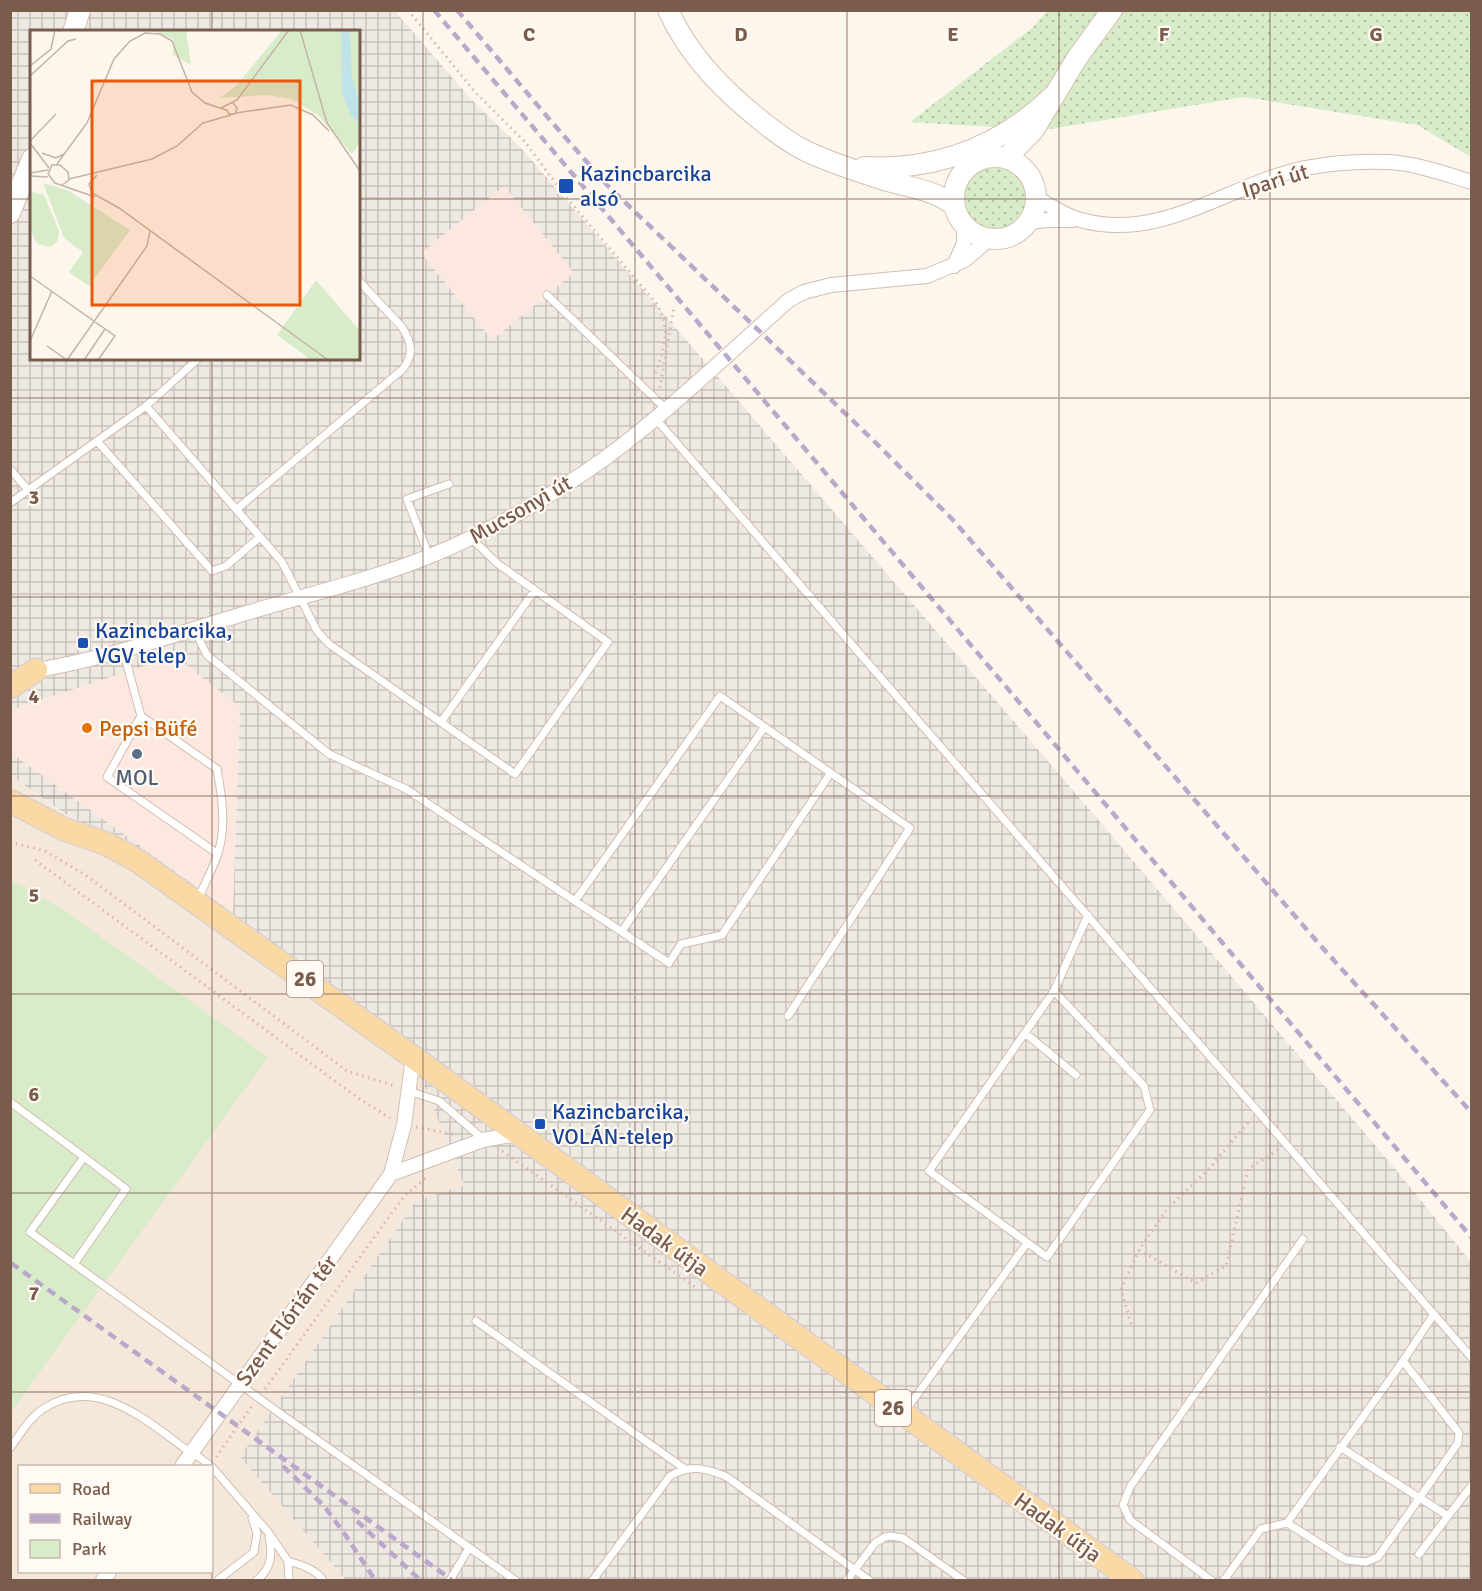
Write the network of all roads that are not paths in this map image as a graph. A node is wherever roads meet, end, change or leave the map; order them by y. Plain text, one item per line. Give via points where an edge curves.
1 (80, 10) edge
2 (668, 10) edge
3 (1112, 10) edge
4 (74, 30) edge
5 (1054, 95) junction
6 (1015, 163) junction
7 (30, 164) edge
8 (842, 165) junction
9 (959, 177) junction
10 (1472, 182) edge
11 (916, 188) junction
12 (1037, 198) junction
13 (954, 206) junction
14 (10, 213) edge
15 (1081, 220) junction
16 (1029, 222) junction
17 (964, 227) junction
18 (989, 239) junction
19 (954, 266) junction
20 (360, 282) edge
21 (547, 295) dead end
22 (197, 360) edge
23 (146, 406) junction
24 (660, 409) junction
25 (97, 441) junction
26 (10, 469) edge
27 (449, 484) dead end
28 (29, 491) junction
29 (10, 503) edge
30 (237, 510) junction
31 (260, 537) junction
32 (471, 538) junction
33 (429, 556) junction
34 (536, 590) junction
35 (300, 596) junction
36 (194, 629) junction
37 (123, 650) junction
38 (36, 670) junction
39 (10, 674) edge
40 (10, 687) edge
41 (141, 716) junction
42 (441, 722) junction
43 (765, 728) junction
44 (830, 774) junction
45 (10, 801) edge
46 (10, 818) edge
47 (64, 829) junction
48 (218, 855) junction
49 (197, 901) junction
50 (575, 901) junction
51 (1088, 915) junction
52 (622, 931) junction
53 (1054, 991) junction
54 (788, 1016) dead end
55 (1025, 1033) junction
56 (413, 1057) junction
57 (1076, 1075) dead end
58 (408, 1091) junction
59 (10, 1102) edge
60 (517, 1134) junction
61 (483, 1140) junction
62 (84, 1157) junction
63 (391, 1174) junction
64 (1303, 1239) dead end
65 (1027, 1243) junction
66 (74, 1264) junction
67 (1434, 1314) junction
68 (476, 1321) dead end
69 (1472, 1358) edge
70 (1403, 1361) junction
71 (240, 1385) junction
72 (903, 1415) junction
73 (1340, 1447) junction
74 (10, 1448) edge
75 (192, 1453) junction
76 (183, 1465) edge
77 (208, 1465) edge
78 (213, 1469) edge
79 (685, 1469) junction
80 (1472, 1485) edge
81 (1420, 1498) junction
82 (251, 1513) junction
83 (1448, 1516) junction
84 (1287, 1522) junction
85 (268, 1533) junction
86 (469, 1548) junction
87 (1419, 1554) dead end
88 (288, 1561) junction
89 (855, 1570) junction
90 (218, 1581) edge
91 (257, 1581) edge
92 (289, 1581) edge
93 (323, 1581) edge
94 (450, 1581) edge
95 (515, 1581) edge
96 (593, 1581) edge
97 (847, 1581) edge
98 (869, 1581) edge
99 (963, 1581) edge
100 (1132, 1581) edge
101 (1210, 1581) edge
102 (1224, 1581) edge

1 - 4 main road
2 - 8 main road via 678,33 712,78 744,108 806,152
3 - 5 main road
5 - 6 main road
5 - 8 main road via 1023,123 953,157 888,168
6 - 9 main road via 995,157 974,162
6 - 12 main road via 1031,179
7 - 14 main road
8 - 11 main road
9 - 11 main road via 943,186
9 - 13 main road
10 - 15 street, Ipari út via 1389,162 1363,162 1295,171 1162,220 1117,225
11 - 13 main road
12 - 15 street, Ipari út
12 - 16 main road
13 - 17 main road
15 - 16 street, Ipari út
16 - 18 main road via 1008,238
17 - 18 main road
17 - 19 street via 964,243
18 - 19 street, Mucsonyi út
19 - 24 street, Mucsonyi út via 927,276 831,285 804,292 789,300
20 - 30 lane via 402,327 411,344 408,361
21 - 24 lane via 649,393
22 - 23 lane
23 - 25 lane
23 - 30 lane
24 - 32 street, Mucsonyi út via 604,459
24 - 51 lane
25 - 28 lane
25 - 31 lane via 212,571 226,566
26 - 28 lane
27 - 33 lane via 407,499
28 - 29 lane
30 - 31 lane
31 - 35 lane via 282,562
32 - 33 street, Mucsonyi út
32 - 34 lane via 498,564
33 - 35 street, Mucsonyi út
34 - 42 lane
34 - 42 lane via 608,642 515,774
35 - 36 street, Mucsonyi út
35 - 42 lane via 329,644
36 - 37 street, Mucsonyi út
36 - 50 lane via 207,655 329,754 406,789
37 - 38 street, Mucsonyi út
37 - 41 lane
38 - 39 street, Mucsonyi út
38 - 40 main road
41 - 48 lane via 217,769 222,811
41 - 48 lane via 107,777
43 - 44 lane
43 - 50 lane via 720,696
43 - 52 lane
44 - 52 lane via 722,935 681,944 669,963
44 - 54 lane via 910,828
45 - 47 main road
46 - 47 main road, 26
47 - 49 main road, 26 via 107,844
48 - 49 lane
49 - 56 main road, Hadak útja / 26
50 - 52 lane
51 - 53 lane
51 - 67 lane
53 - 55 lane
53 - 65 lane via 1144,1086 1150,1110 1047,1257
55 - 57 lane
55 - 65 lane via 929,1171
56 - 58 street, Szent Flórián tér
56 - 60 main road, Hadak útja / 26
58 - 61 lane via 439,1101
58 - 63 street, Szent Flórián tér
59 - 62 lane
60 - 61 street
60 - 72 main road, Hadak útja / 26
61 - 63 street
62 - 66 lane via 126,1188
62 - 66 lane via 30,1232
63 - 71 street, Szent Flórián tér
64 - 101 lane via 1130,1487 1123,1504 1130,1520
65 - 72 lane
66 - 71 lane
67 - 69 lane
67 - 70 lane
68 - 79 lane
70 - 73 lane
70 - 81 lane via 1459,1433 1458,1443
71 - 75 street, Szent Flórián tér
71 - 86 lane
72 - 100 main road, Hadak útja / 26
73 - 81 lane
73 - 84 lane
74 - 75 lane via 42,1409 62,1400 88,1396 128,1409
75 - 76 street, Szent Flórián tér
75 - 77 lane
78 - 82 lane
79 - 89 lane via 695,1467 727,1477
79 - 96 lane via 670,1476
80 - 83 lane
81 - 83 lane
81 - 84 lane via 1378,1557 1366,1562 1346,1560
82 - 85 lane
82 - 90 lane via 257,1533 254,1552
83 - 87 lane
84 - 102 lane via 1261,1529
85 - 88 lane
85 - 91 lane via 270,1564
86 - 94 lane
86 - 95 lane
88 - 92 lane
88 - 93 lane via 304,1566
89 - 97 lane
89 - 98 lane
89 - 99 lane via 874,1543 896,1536

